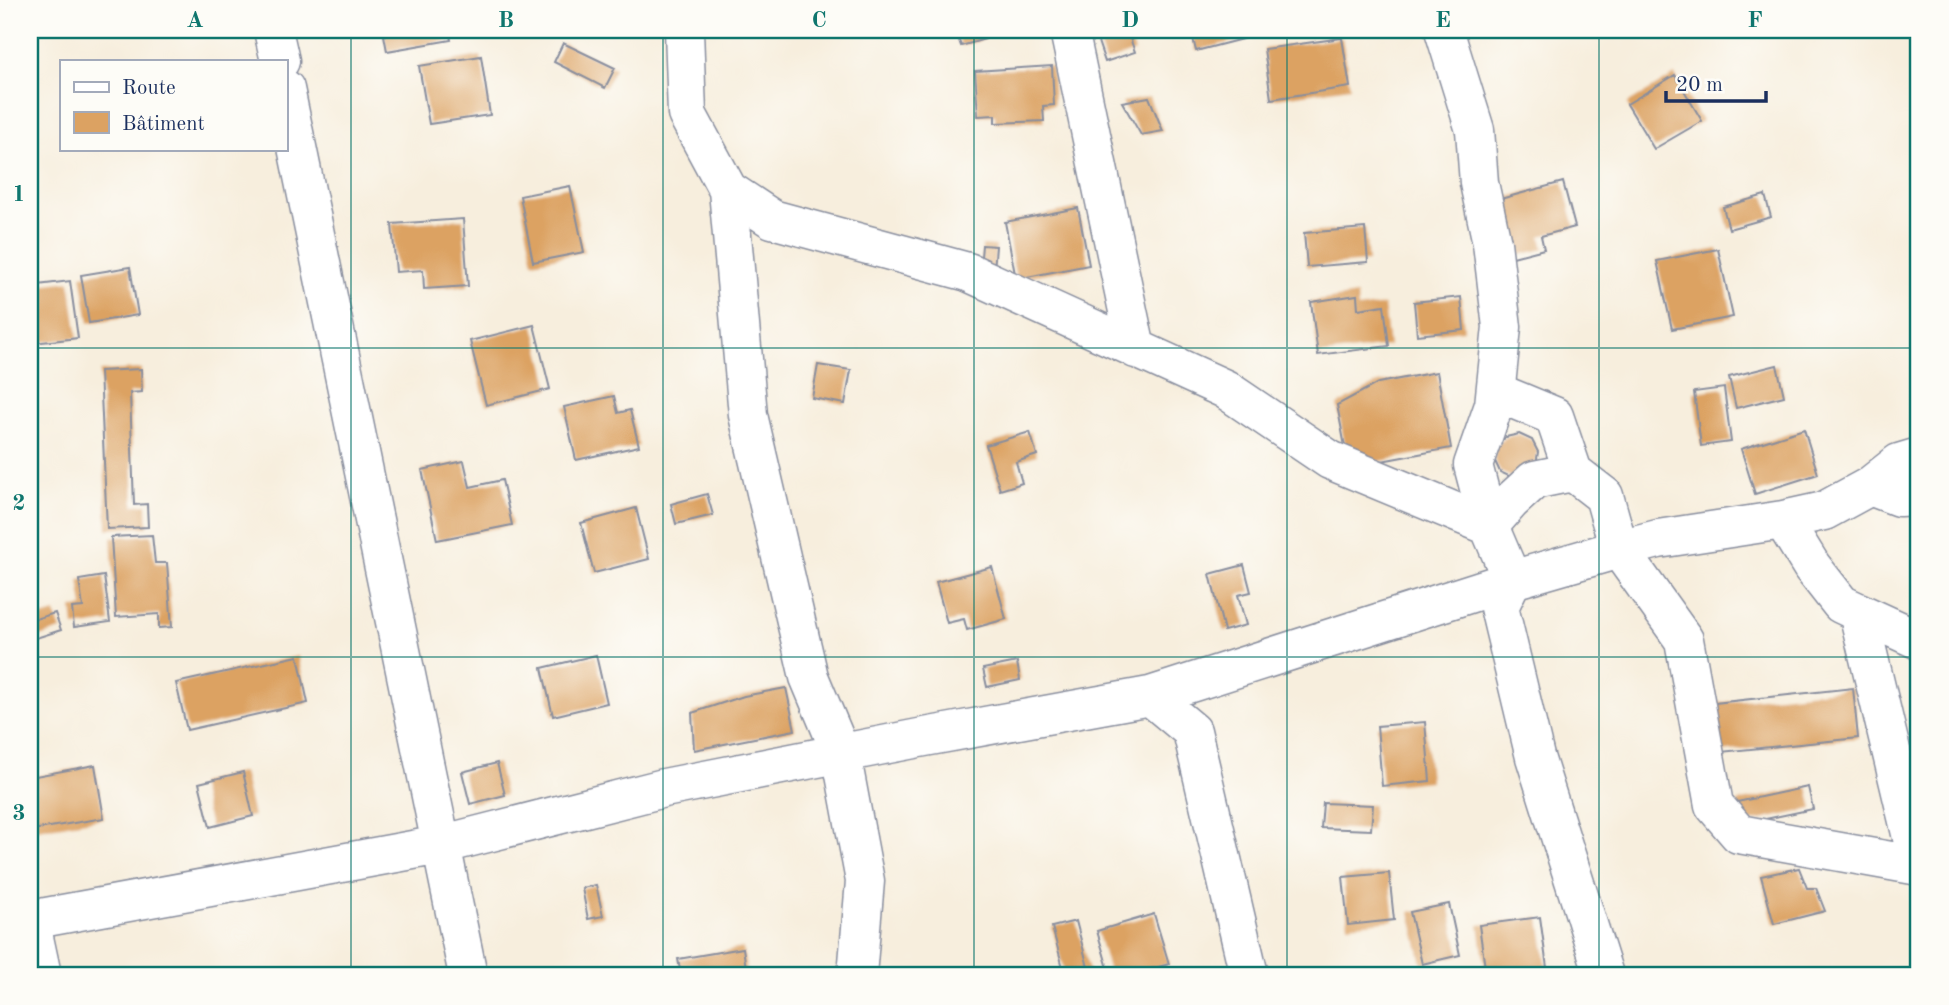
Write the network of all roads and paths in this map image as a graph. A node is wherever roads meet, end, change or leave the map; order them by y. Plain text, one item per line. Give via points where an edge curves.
1 (273, 30) edge
2 (684, 30) edge
3 (1069, 30) edge
4 (1444, 30) edge
5 (279, 60) edge
6 (287, 99) edge
7 (728, 190) junction
8 (1136, 349) junction
9 (1496, 392) junction
10 (1919, 457) edge
11 (1573, 472) junction
12 (1870, 486) junction
13 (1919, 496) edge
14 (1783, 520) junction
15 (1489, 526) junction
16 (1619, 550) junction
17 (1512, 580) junction
18 (1858, 612) junction
19 (1919, 640) edge
20 (1150, 696) junction
21 (841, 753) junction
22 (440, 845) junction
23 (1919, 866) edge
24 (30, 920) edge
25 (42, 975) edge
26 (468, 975) edge
27 (857, 975) edge
28 (1250, 975) edge
29 (1604, 975) edge

1 - 5 street
2 - 7 street via 687,114
3 - 8 street
4 - 9 street via 1475,130 1479,183 1492,243 1502,327
6 - 22 street
7 - 8 street via 772,219 968,272
7 - 21 street via 748,415 809,677
8 - 15 street via 1225,389 1330,460
9 - 11 street via 1554,416
9 - 15 street via 1473,465
10 - 12 street via 1899,463
11 - 15 street via 1534,480
11 - 16 street via 1604,496
12 - 13 street via 1899,497
12 - 14 street via 1824,511
14 - 16 street via 1658,539
14 - 18 street via 1841,604
15 - 17 street
16 - 17 street
16 - 23 street via 1684,640 1714,805 1739,834
17 - 20 street
17 - 29 street via 1499,607 1535,757
18 - 19 street
18 - 23 street
20 - 21 street
20 - 28 street via 1192,731
21 - 22 street via 664,788
21 - 27 street via 864,881
22 - 24 street
22 - 26 street
24 - 25 street

